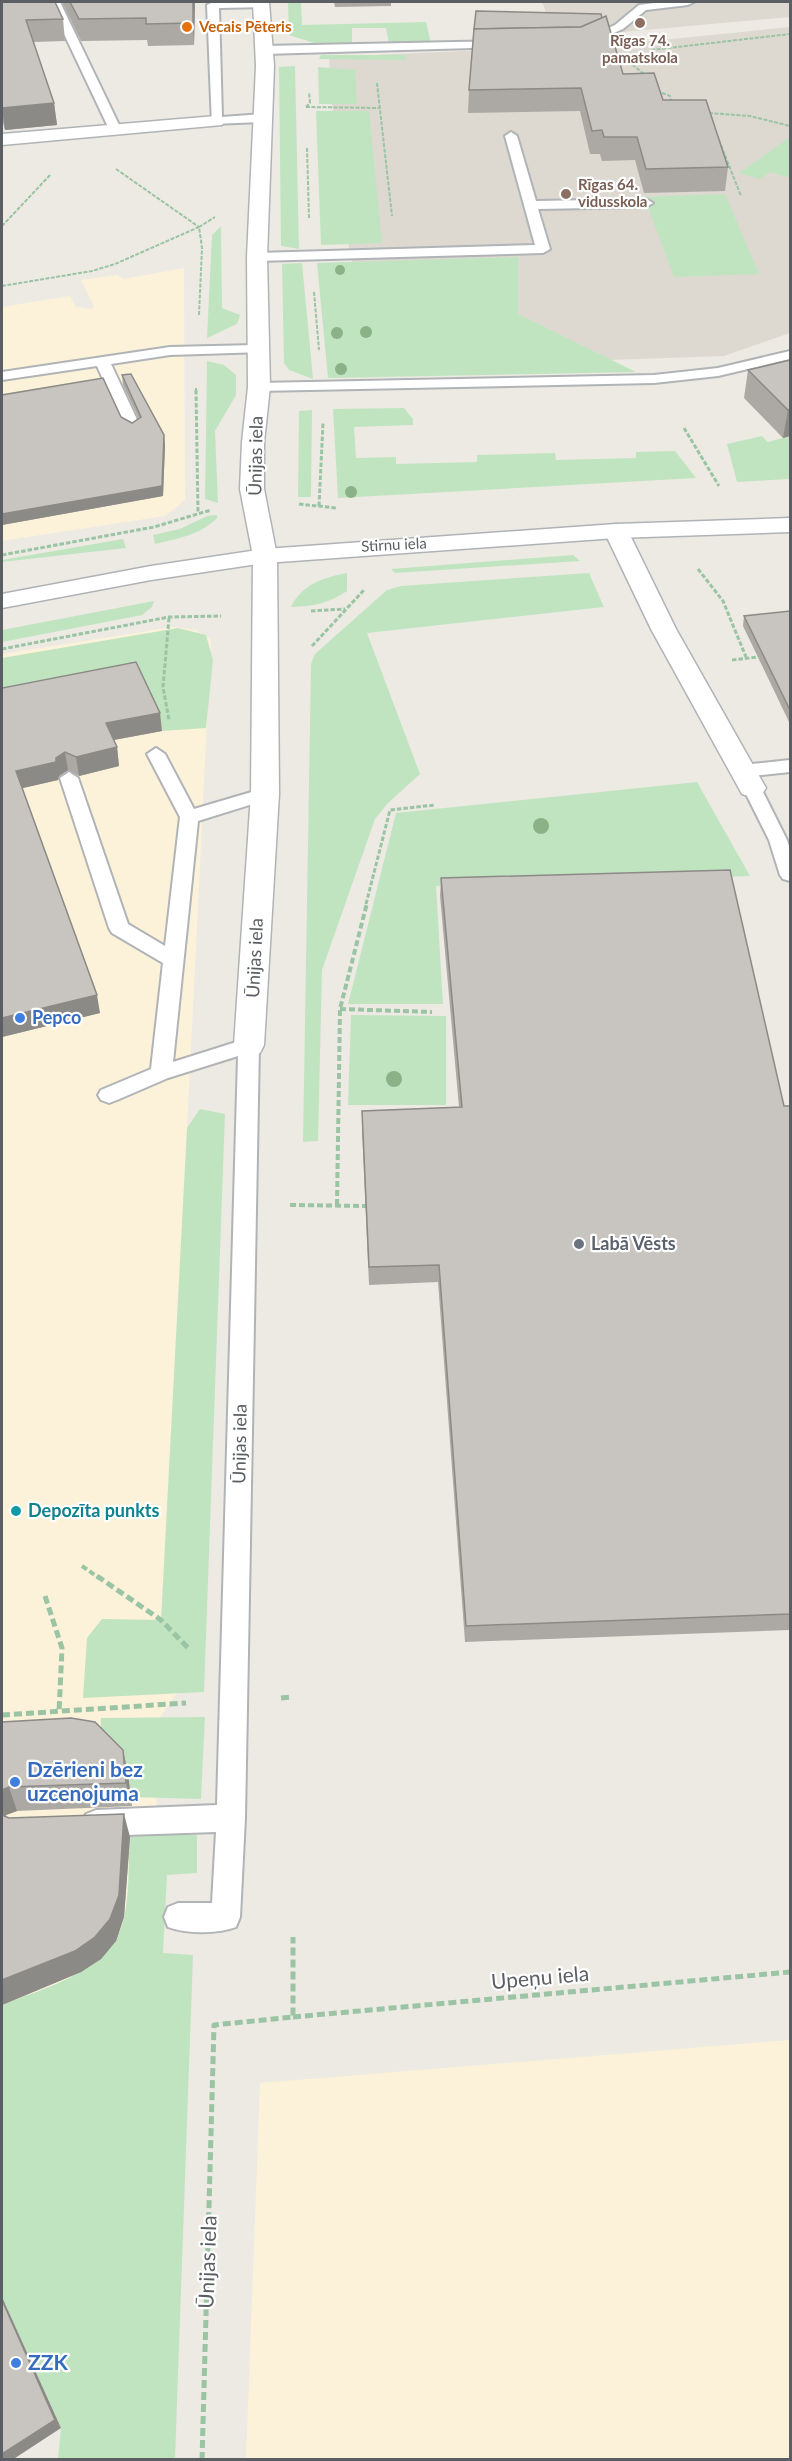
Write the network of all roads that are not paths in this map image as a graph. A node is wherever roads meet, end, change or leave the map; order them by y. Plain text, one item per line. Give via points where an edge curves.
1 (54, 2) edge
2 (688, 2) edge
3 (261, 3) edge
4 (568, 43) edge
5 (521, 44) edge
6 (264, 50) junction
7 (262, 118) junction
8 (216, 121) junction
9 (115, 129) junction
10 (511, 136) dead end
11 (2, 140) edge
12 (646, 203) edge
13 (530, 205) junction
14 (257, 257) junction
15 (256, 349) junction
16 (790, 355) edge
17 (102, 361) junction
18 (2, 376) edge
19 (259, 387) junction
20 (132, 426) edge
21 (790, 525) edge
22 (616, 531) junction
23 (265, 556) junction
24 (2, 601) edge
25 (156, 754) road end
26 (790, 766) edge
27 (69, 778) edge
28 (747, 779) junction
29 (265, 794) junction
30 (189, 817) junction
31 (790, 875) edge
32 (174, 960) junction
33 (249, 1045) junction
34 (161, 1073) junction
35 (109, 1095) dead end
36 (231, 1818) junction
37 (64, 1824) edge
38 (178, 1917) dead end

1 - 9 lane
2 - 4 lane via 643,8 601,36
3 - 6 street, Ūnijas iela
3 - 8 lane via 213,5
5 - 6 lane
6 - 7 street, Ūnijas iela
7 - 8 lane
7 - 14 street, Ūnijas iela
8 - 9 street
9 - 11 street via 77,138
10 - 13 lane
12 - 13 lane
13 - 14 lane via 543,249
14 - 15 street, Ūnijas iela
15 - 17 lane via 198,348
15 - 19 street, Ūnijas iela
16 - 19 lane via 718,372 654,379
17 - 18 lane
17 - 20 lane
19 - 23 street, Ūnijas iela via 252,489
21 - 22 street, Stirnu iela
22 - 23 street, Stirnu iela
22 - 28 street via 665,633
23 - 24 street, Stirnu iela
23 - 29 street, Ūnijas iela
25 - 30 lane
26 - 28 lane
27 - 32 lane via 119,928
28 - 31 lane via 778,840
29 - 30 lane
29 - 33 street, Ūnijas iela
30 - 32 lane
32 - 34 lane
33 - 34 lane
33 - 36 lane, Ūnijas iela
34 - 35 lane
36 - 37 lane
36 - 38 lane, Ūnijas iela via 226,1917

